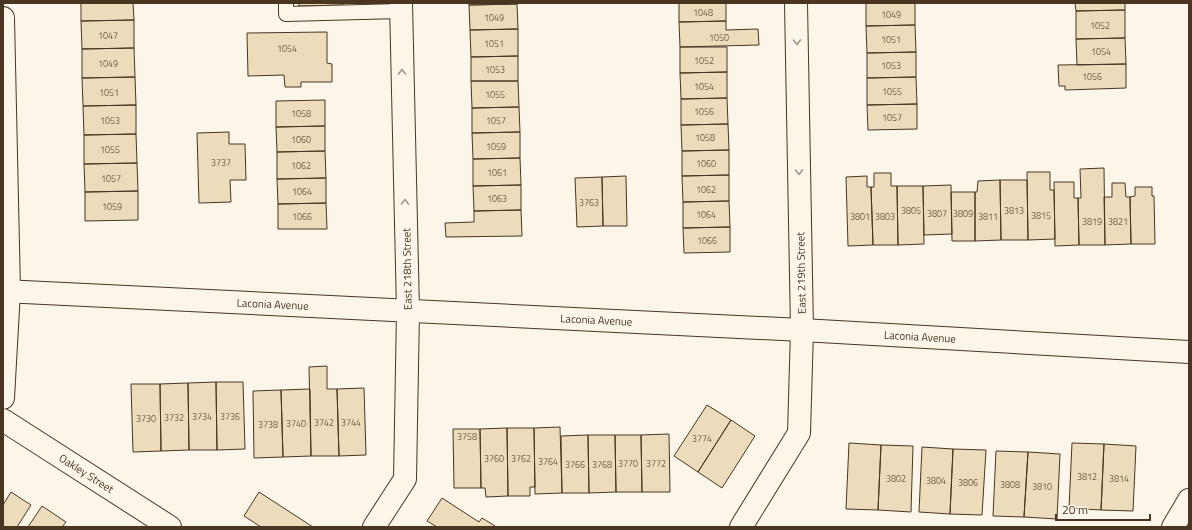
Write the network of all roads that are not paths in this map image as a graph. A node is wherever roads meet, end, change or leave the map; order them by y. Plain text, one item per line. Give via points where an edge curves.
1 (286, 3) edge
2 (796, 3) edge
3 (401, 7) edge
4 (3, 18) edge
5 (6, 291) edge
6 (408, 311) junction
7 (802, 330) junction
8 (1189, 352) edge
9 (3, 398) edge
10 (3, 420) edge
11 (1189, 500) edge
12 (170, 527) edge
13 (374, 527) edge
14 (741, 527) edge
15 (1173, 527) edge

1 - 3 lane via 286,14
2 -> 7 street, East 219th Street
6 -> 3 street, East 218th Street
4 - 5 street
5 - 6 street, Laconia Avenue
5 - 9 street
6 - 7 street, Laconia Avenue
6 - 13 street, East 218th Street via 405,479
7 - 8 street, Laconia Avenue
7 - 14 street, East 219th Street via 799,433
10 - 12 street, Oakley Street
11 - 15 street

